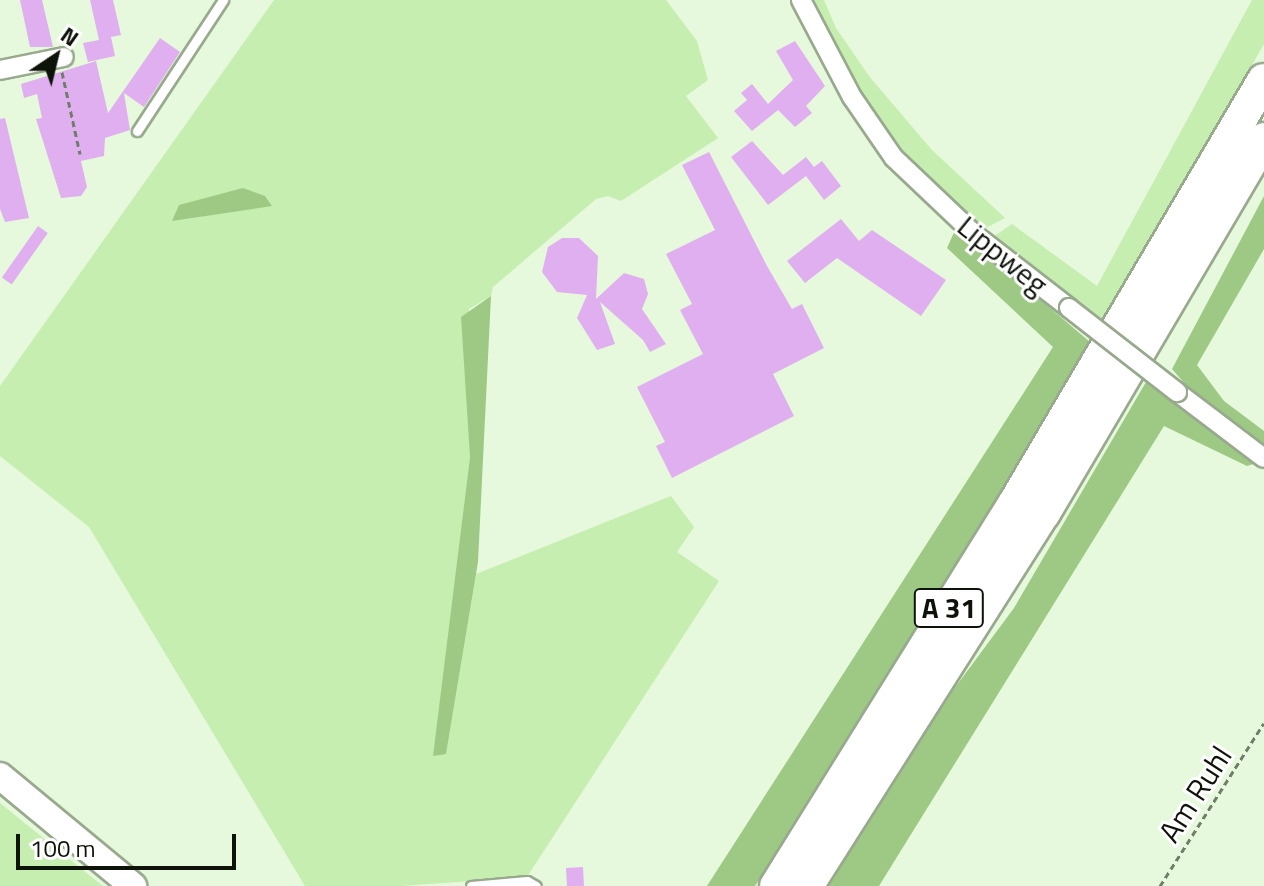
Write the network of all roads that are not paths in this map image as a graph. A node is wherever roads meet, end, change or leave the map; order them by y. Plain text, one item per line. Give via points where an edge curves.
1 (223, 0) edge
2 (801, 0) edge
3 (61, 58) road end
4 (0, 70) edge
5 (1264, 80) edge
6 (137, 131) dead end
7 (1264, 139) edge
8 (1254, 168) edge
9 (1264, 458) edge
10 (0, 776) edge
11 (133, 886) edge
12 (471, 886) edge
13 (536, 886) edge
14 (776, 886) edge
15 (807, 886) edge

1 - 6 lane
2 - 9 street, Lippweg, bridge via 852,97 894,158 975,235
3 - 4 street
5 - 14 highway, A 31 via 1014,504
7 - 8 highway, A 31
8 - 15 highway, A 31 via 1044,513
10 - 11 street
12 - 13 lane via 527,881

